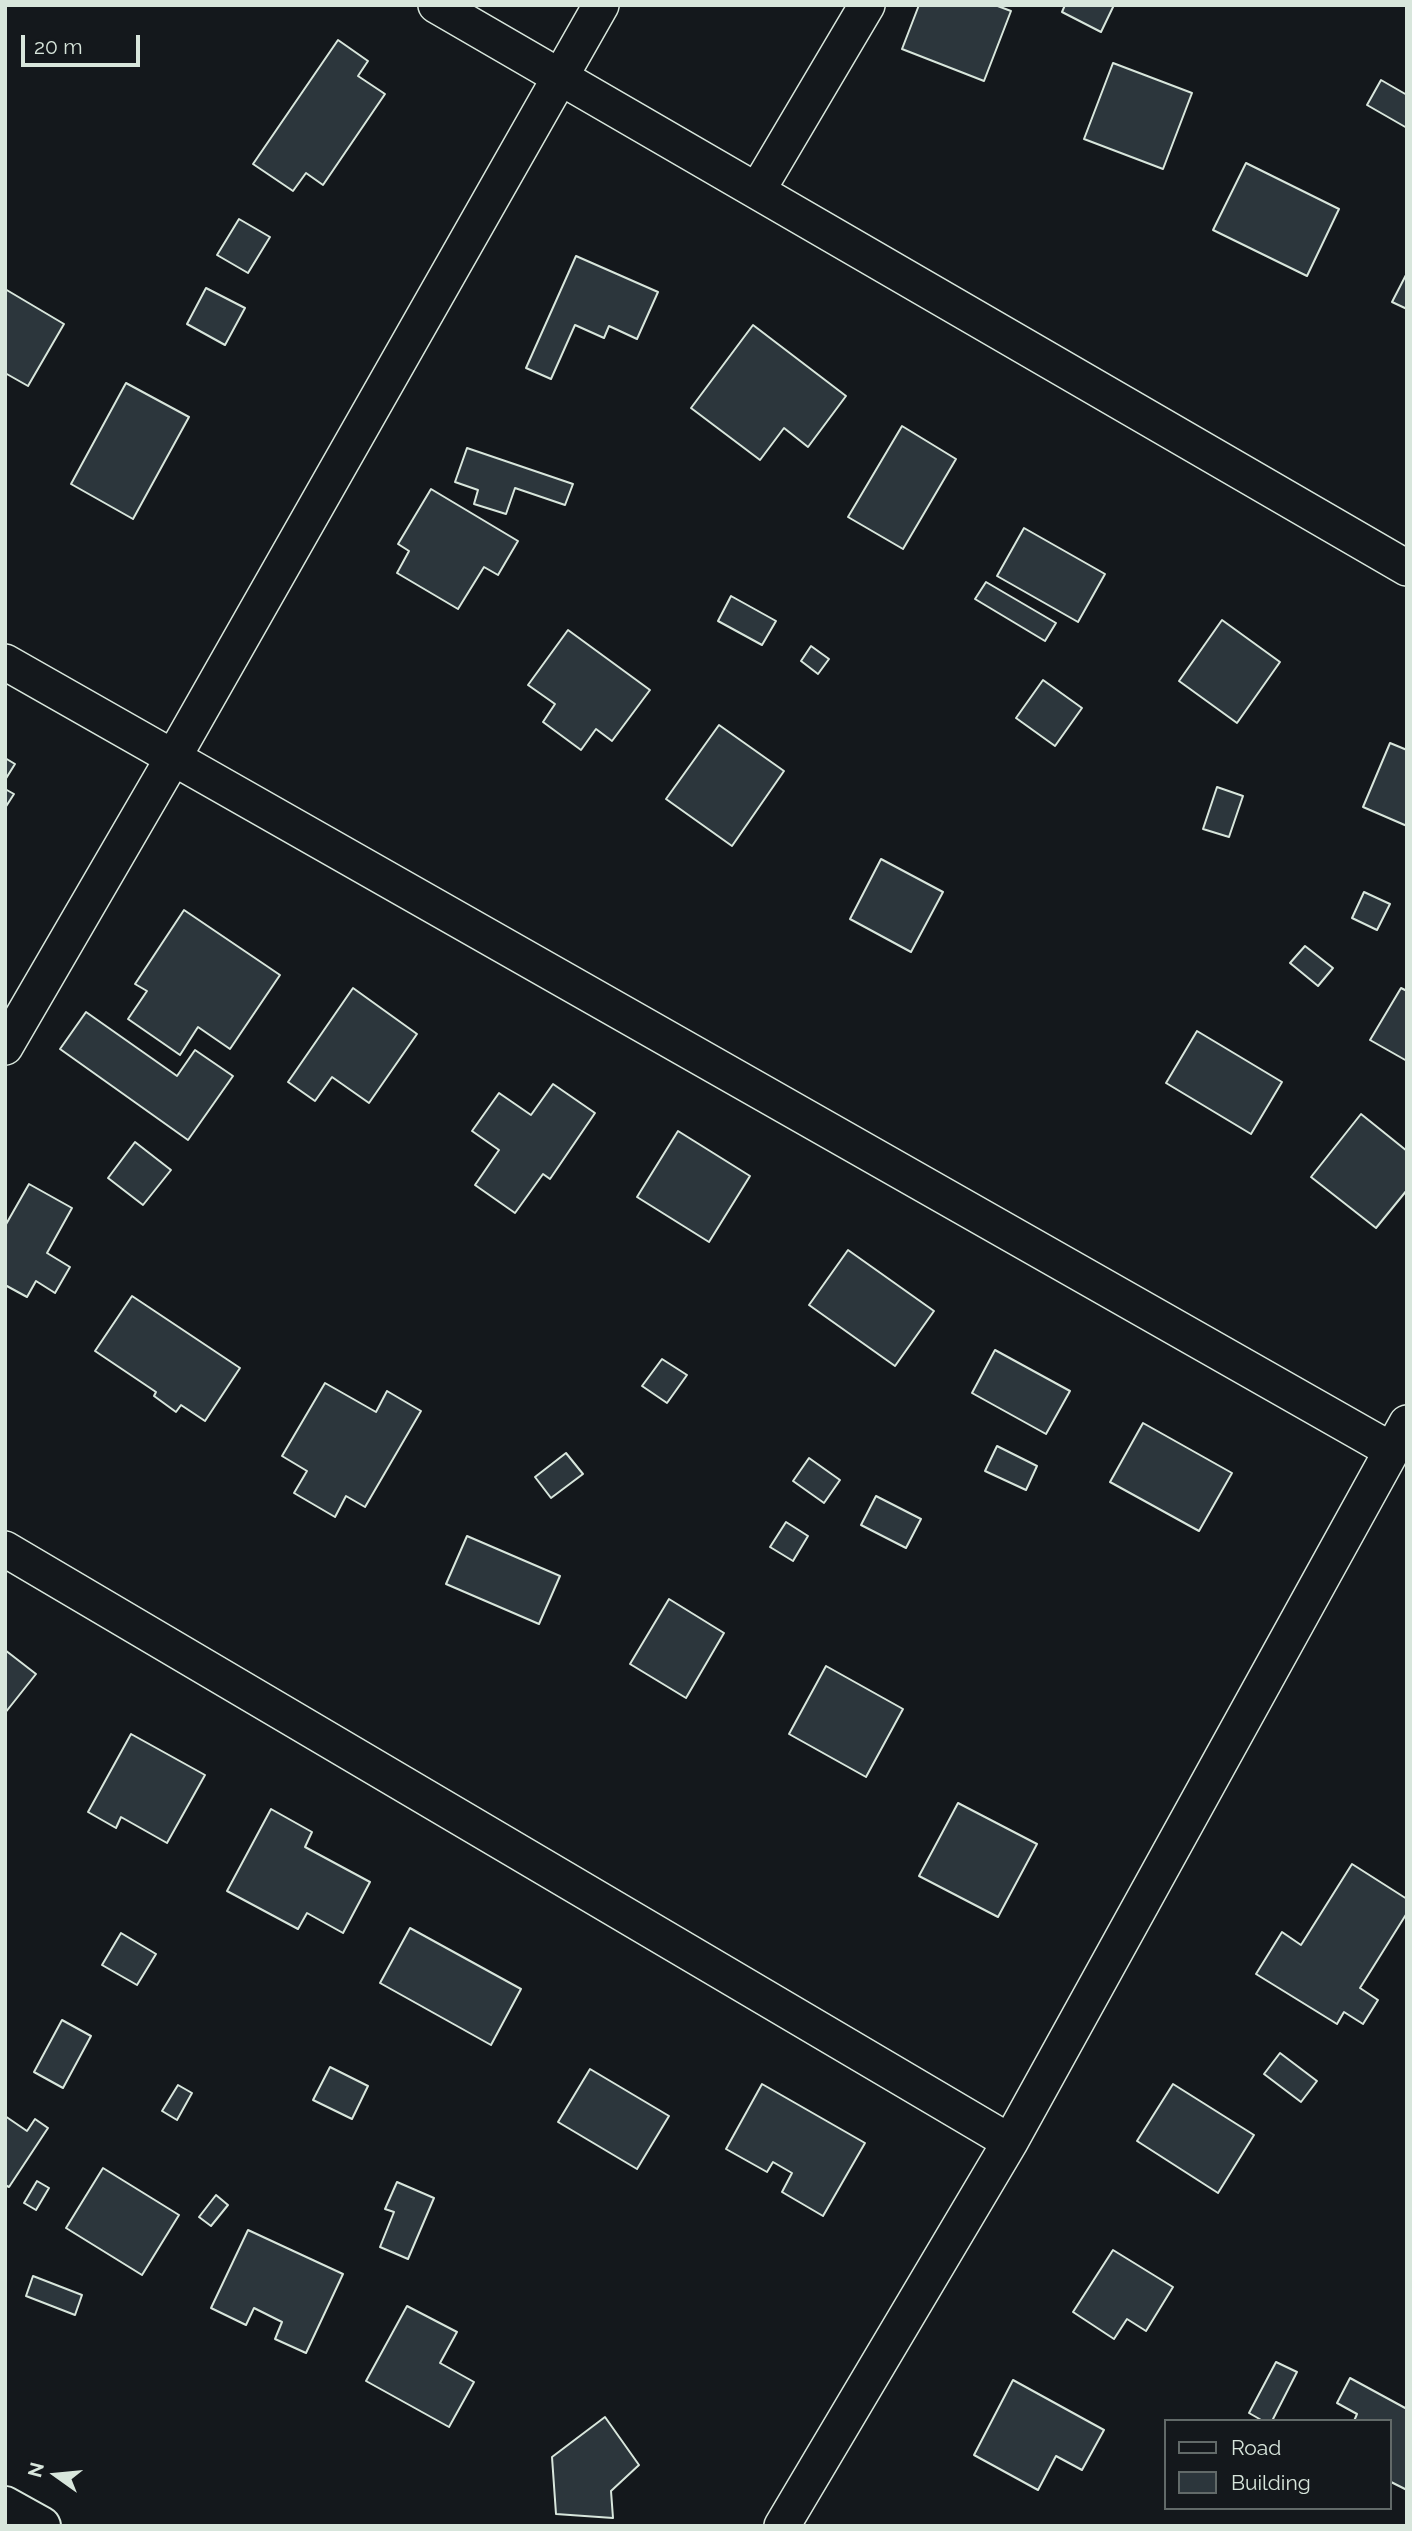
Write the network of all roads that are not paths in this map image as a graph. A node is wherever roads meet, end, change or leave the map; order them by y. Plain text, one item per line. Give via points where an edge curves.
1 (436, 5) edge
2 (601, 5) edge
3 (867, 5) edge
4 (561, 78) junction
5 (757, 191) junction
6 (1407, 568) edge
7 (5, 662) edge
8 (173, 758) junction
9 (5, 1047) edge
10 (1399, 1436) edge
11 (5, 1549) edge
12 (1010, 2142) junction
13 (5, 2506) edge
14 (41, 2526) edge
15 (782, 2526) edge

1 - 4 street
2 - 4 street
3 - 5 street
4 - 5 street
4 - 8 street
5 - 6 street
7 - 8 street
8 - 9 street
8 - 10 street
10 - 12 street
11 - 12 street
12 - 15 street
13 - 14 street

